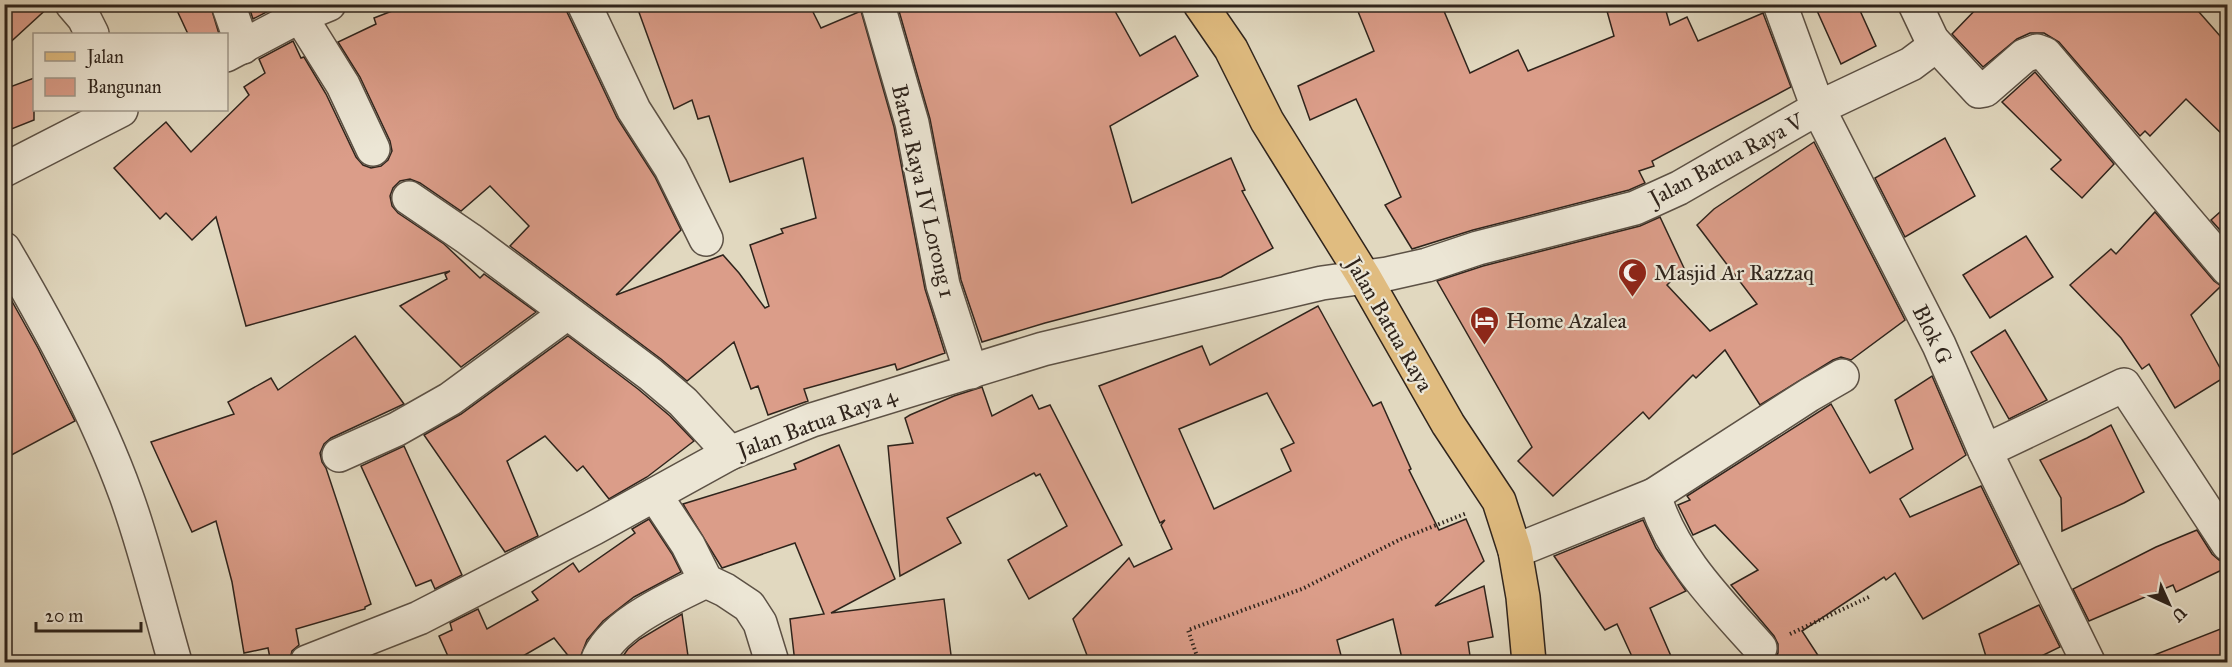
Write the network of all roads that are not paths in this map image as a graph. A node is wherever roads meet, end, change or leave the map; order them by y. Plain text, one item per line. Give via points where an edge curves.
1 (72, 4) edge
2 (228, 4) edge
3 (584, 4) edge
4 (1780, 4) edge
5 (1915, 4) edge
6 (1204, 6) edge
7 (879, 9) dead end
8 (314, 10) edge
9 (92, 33) edge
10 (1932, 40) junction
11 (235, 51) edge
12 (1818, 108) junction
13 (119, 111) edge
14 (373, 148) dead end
15 (4, 170) edge
16 (409, 198) dead end
17 (706, 238) dead end
18 (4, 249) edge
19 (2228, 269) edge
20 (1364, 277) junction
21 (567, 313) junction
22 (971, 372) junction
23 (1842, 376) dead end
24 (1984, 451) junction
25 (730, 453) junction
26 (339, 455) dead end
27 (655, 495) junction
28 (1654, 495) junction
29 (2228, 544) edge
30 (1515, 551) junction
31 (706, 580) junction
32 (1760, 648) road end
33 (175, 663) edge
34 (306, 663) edge
35 (597, 663) edge
36 (772, 663) edge
37 (1529, 663) edge
38 (2088, 663) edge

1 - 9 street
2 - 11 street
3 - 17 street via 634,110 671,168
4 - 12 street, Blok G
5 - 10 street
6 - 20 main road, Jalan Batua Raya via 1231,49 1267,122
7 - 22 street, Batua Raya IV Lorong 1 via 912,123 943,285
8 - 11 street
8 - 14 street
10 - 12 street, Jalan Batua Raya V via 1927,52 1911,64
10 - 19 street via 1979,91 2024,56 2037,51 2045,54
12 - 20 street, Jalan Batua Raya V via 1679,188 1635,208 1427,265
12 - 24 street, Blok G via 1940,345
13 - 15 street
16 - 21 street
18 - 33 street via 38,307 106,444 127,496
20 - 22 street, Jalan Batua Raya 4 via 1043,349
20 - 30 main road, Jalan Batua Raya via 1448,424 1498,501
21 - 25 street via 683,402
21 - 26 street via 450,399
22 - 25 street, Jalan Batua Raya 4 via 812,420
23 - 28 street
24 - 29 street via 2124,386
24 - 38 street, Blok G
25 - 27 street, Jalan Batua Raya 4
27 - 31 street
27 - 34 street, Jalan Batua Raya 4 via 419,618
28 - 30 street
28 - 32 street via 1693,572
30 - 37 main road, Jalan Batua Raya
31 - 35 street via 633,622 606,645
31 - 36 street via 749,606 760,623

